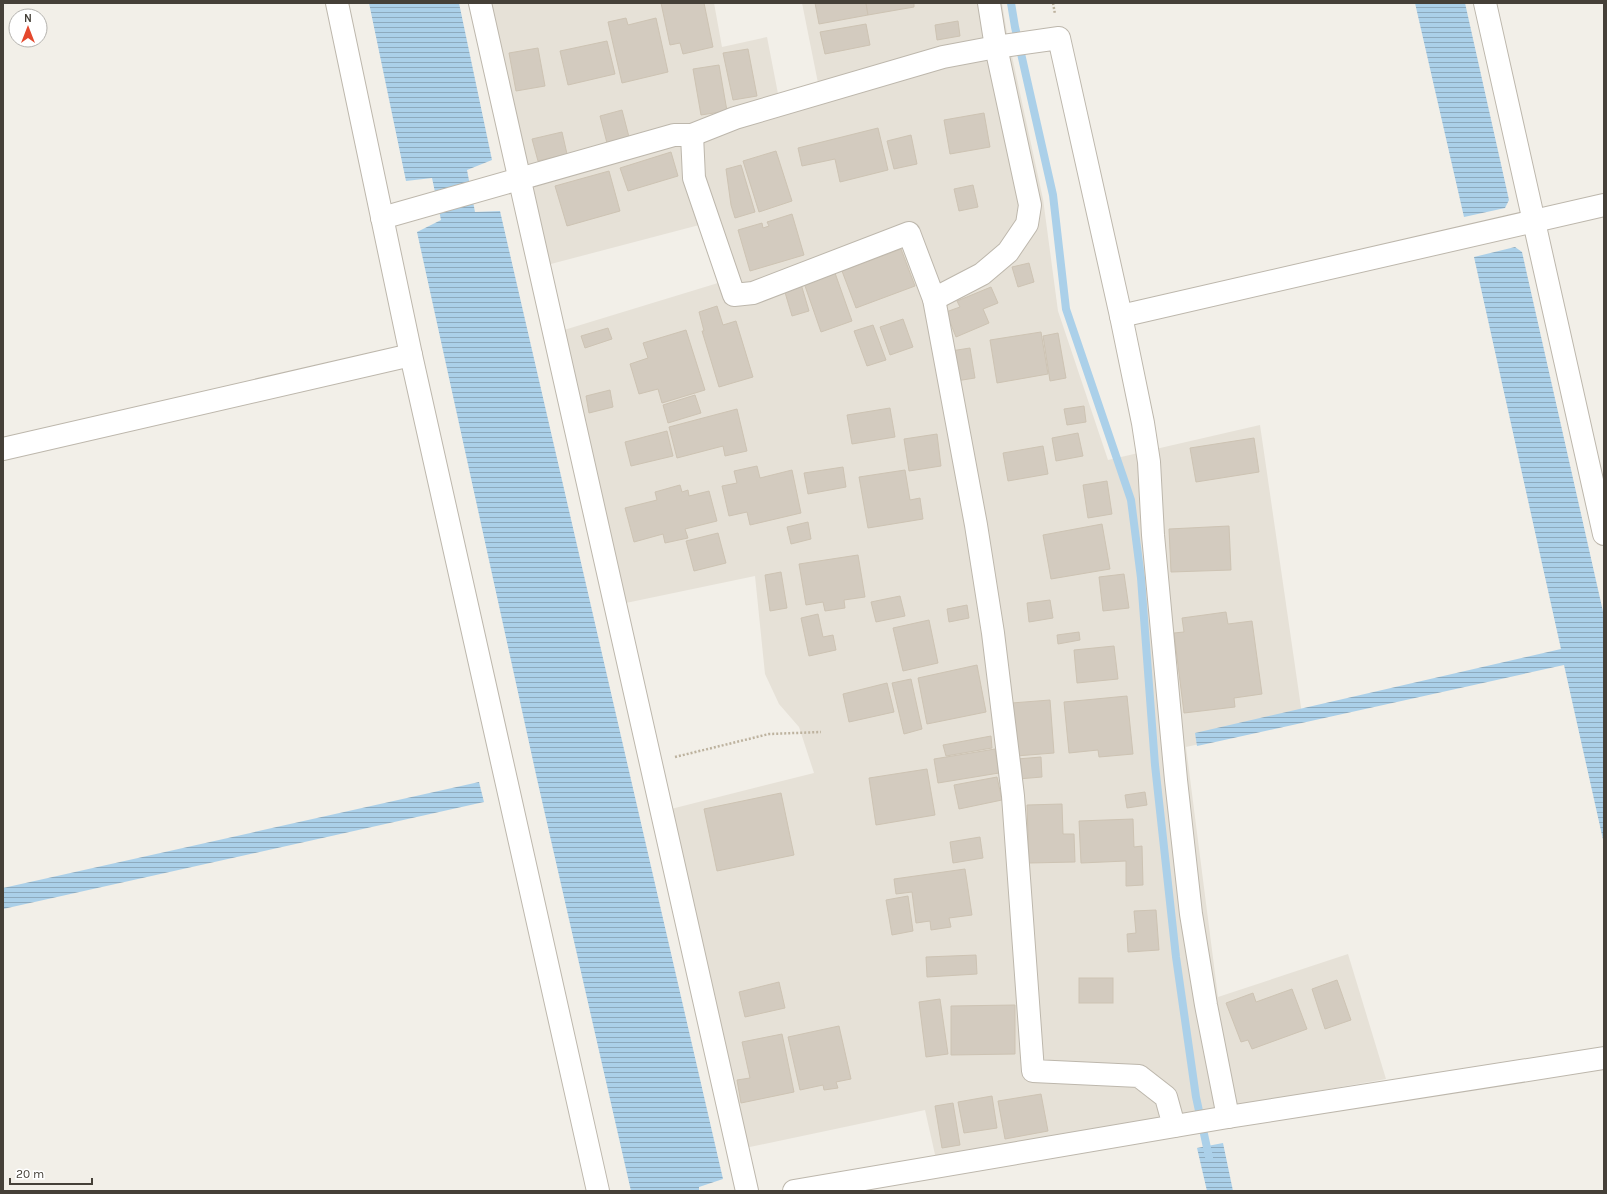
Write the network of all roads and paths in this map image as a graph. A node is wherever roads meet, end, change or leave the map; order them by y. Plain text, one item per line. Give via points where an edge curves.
1 (337, 3) edge
2 (480, 3) edge
3 (989, 3) edge
4 (1485, 3) edge
5 (1002, 46) junction
6 (692, 135) junction
7 (520, 180) junction
8 (1604, 206) edge
9 (382, 218) junction
10 (1534, 221) junction
11 (934, 299) junction
12 (1121, 316) junction
13 (411, 354) junction
14 (3, 449) edge
15 (1604, 534) edge
16 (821, 732) dead end
17 (651, 763) junction
18 (1604, 1058) edge
19 (1201, 1121) junction
20 (598, 1191) edge
21 (747, 1191) edge
22 (794, 1191) edge

1 - 9 street
2 - 7 street
3 - 5 street
4 - 10 street
5 - 6 street via 936,59 735,118
5 - 11 street via 1030,204 1027,224 1008,252 982,274
5 - 12 street via 1059,38
6 - 7 street via 674,135
6 - 11 street via 694,178 744,294 909,233
7 - 9 street
7 - 17 street
8 - 10 street
9 - 13 street
10 - 12 street
10 - 15 street
11 - 19 street via 977,533 1003,709 1013,796 1033,1071 1139,1076
12 - 19 street via 1149,462 1153,535 1176,780 1191,914 1206,1005
13 - 14 street
13 - 20 street
16 - 17 path via 770,734
17 - 21 street
18 - 19 street
19 - 22 street

